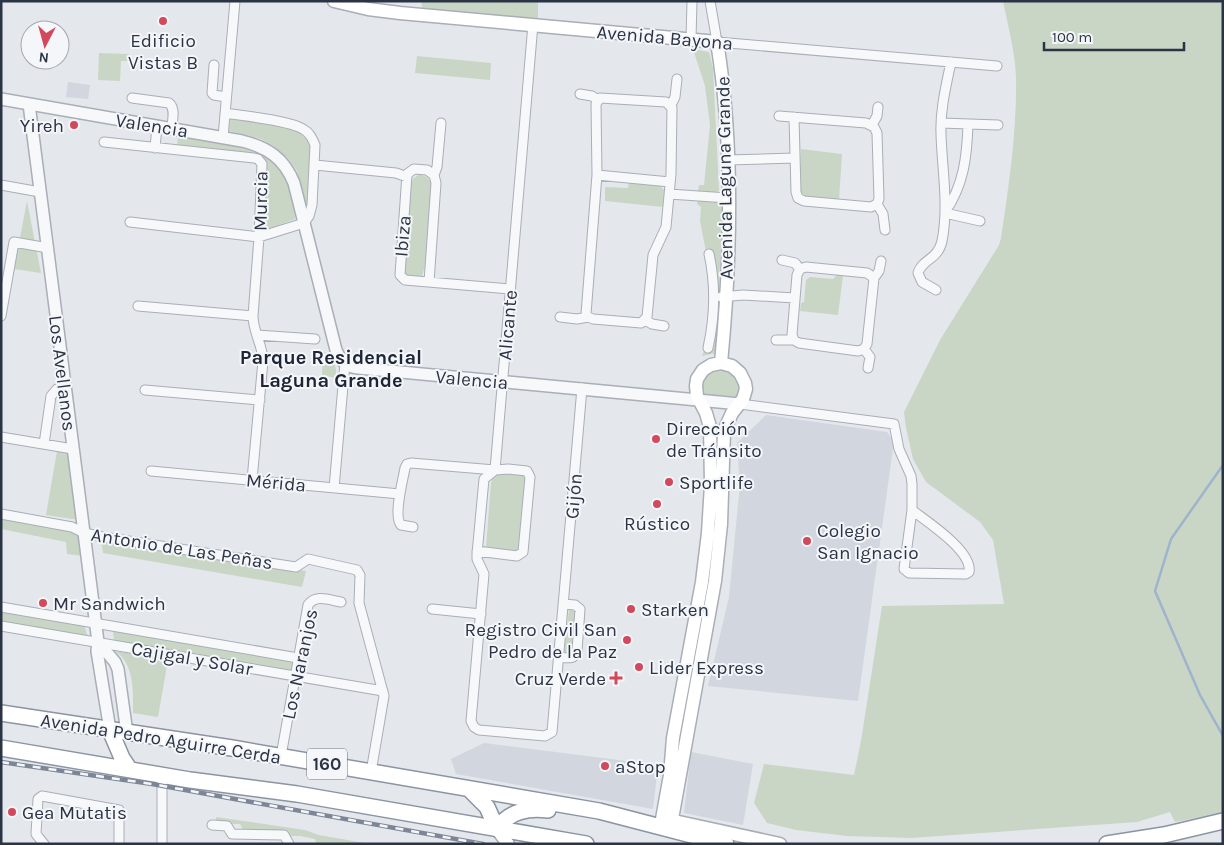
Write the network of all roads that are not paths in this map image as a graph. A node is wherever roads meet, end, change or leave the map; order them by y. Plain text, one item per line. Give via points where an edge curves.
1 (235, 1) edge
2 (334, 1) edge
3 (692, 1) edge
4 (710, 1) edge
5 (533, 24) junction
6 (692, 39) junction
7 (718, 42) junction
8 (951, 62) junction
9 (214, 65) dead end
10 (997, 66) dead end
11 (676, 79) dead end
12 (580, 94) dead end
13 (226, 97) junction
14 (132, 98) dead end
15 (1, 100) edge
16 (598, 100) junction
17 (29, 104) junction
18 (671, 105) junction
19 (878, 107) dead end
20 (225, 113) junction
21 (779, 116) dead end
22 (794, 117) junction
23 (441, 123) dead end
24 (941, 123) junction
25 (968, 124) junction
26 (872, 125) junction
27 (998, 125) dead end
28 (157, 126) junction
29 (172, 129) junction
30 (222, 137) junction
31 (104, 142) dead end
32 (156, 148) junction
33 (795, 158) junction
34 (728, 160) junction
35 (314, 165) junction
36 (434, 174) junction
37 (597, 175) junction
38 (407, 177) junction
39 (670, 182) junction
40 (1, 185) edge
41 (40, 192) junction
42 (669, 194) junction
43 (728, 198) junction
44 (877, 204) junction
45 (944, 212) junction
46 (980, 221) dead end
47 (130, 222) dead end
48 (304, 223) junction
49 (885, 230) dead end
50 (259, 237) junction
51 (48, 248) junction
52 (710, 254) dead end
53 (782, 260) dead end
54 (881, 261) dead end
55 (800, 269) junction
56 (874, 278) junction
57 (429, 282) junction
58 (510, 289) junction
59 (936, 290) dead end
60 (720, 297) junction
61 (795, 298) junction
62 (138, 306) dead end
63 (1, 316) edge
64 (253, 316) junction
65 (560, 317) dead end
66 (588, 317) junction
67 (645, 320) junction
68 (664, 326) dead end
69 (256, 335) junction
70 (315, 339) dead end
71 (776, 340) dead end
72 (794, 340) junction
73 (708, 348) dead end
74 (864, 349) junction
75 (721, 363) junction
76 (345, 364) junction
77 (868, 368) dead end
78 (502, 381) junction
79 (65, 385) junction
80 (582, 388) junction
81 (145, 390) dead end
82 (698, 399) junction
83 (260, 400) junction
84 (740, 404) junction
85 (1, 437) edge
86 (44, 444) junction
87 (73, 449) junction
88 (494, 470) junction
89 (151, 471) dead end
90 (252, 480) junction
91 (334, 488) junction
92 (400, 494) junction
93 (912, 510) junction
94 (1, 514) edge
95 (413, 527) dead end
96 (84, 533) junction
97 (477, 552) junction
98 (341, 602) dead end
99 (563, 604) junction
100 (1, 607) edge
101 (432, 609) dead end
102 (481, 614) junction
103 (95, 623) junction
104 (1, 626) edge
105 (98, 642) junction
106 (559, 657) junction
107 (298, 658) junction
108 (295, 676) junction
109 (383, 691) junction
110 (1, 714) edge
111 (110, 730) junction
112 (127, 733) junction
113 (514, 734) joint
114 (1, 748) edge
115 (281, 756) junction
116 (130, 770) junction
117 (371, 772) junction
118 (162, 776) junction
119 (469, 789) junction
120 (667, 819) junction
121 (1223, 821) edge
122 (646, 822) junction
123 (212, 825) dead end
124 (232, 834) junction
125 (498, 836) edge
126 (44, 844) edge
127 (119, 844) edge
128 (162, 844) edge
129 (232, 844) edge
130 (289, 844) edge
131 (508, 844) edge
132 (586, 844) edge
133 (726, 844) edge
134 (780, 844) edge
135 (1107, 844) edge

1 - 13 street
2 - 5 main road, Avenida Bayona via 393,12
3 - 6 street
4 - 7 street, Avenida Laguna Grande
5 - 6 main road, Avenida Bayona
5 - 58 street, Alicante
6 - 7 main road, Avenida Bayona
7 - 8 street, Avenida Bayona
7 - 34 main road, Avenida Laguna Grande
8 - 10 street, Avenida Bayona
8 - 24 street
9 - 13 street via 212,93
11 - 18 street
12 - 16 street
13 - 20 street
14 - 29 street via 172,106
15 - 17 street, Valencia
16 - 18 street via 666,102
16 - 37 street
17 - 28 street, Valencia
17 - 41 street, Los Avellanos
18 - 39 street
19 - 26 street
20 - 30 street
20 - 35 street via 292,124 304,129 315,145
21 - 22 street
22 - 26 street
22 - 33 street
23 - 36 street
24 - 25 street
24 - 45 street
25 - 27 street
25 - 45 street via 963,176
26 - 44 street via 877,133
28 - 29 street, Valencia
28 - 32 street
29 - 30 street, Valencia
30 - 48 street, Valencia via 262,147 284,164 294,183
31 - 32 street, Murcia
32 - 50 street, Murcia via 258,159 263,169
33 - 34 street
33 - 44 street via 796,194 801,200 871,207
34 - 43 main road, Avenida Laguna Grande
35 - 38 street via 396,173
35 - 48 street via 311,210
36 - 38 street via 414,169
36 - 57 street
37 - 39 street
37 - 66 street
38 - 57 street, Ibiza via 399,273 405,280
39 - 42 street
40 - 41 street
41 - 51 street, Los Avellanos
42 - 43 street
42 - 67 street via 665,232 652,259
43 - 60 main road, Avenida Laguna Grande
44 - 49 street via 883,214
45 - 46 street
45 - 59 street via 941,246 918,273 922,282
47 - 50 street
48 - 50 street
48 - 76 street, Valencia via 336,350
50 - 64 street, Murcia
51 - 63 street via 14,242
51 - 79 street, Los Avellanos
52 - 60 street, Avenida Laguna Grande
53 - 55 street via 795,263
54 - 56 street
55 - 56 street via 867,273
55 - 61 street
56 - 74 street
57 - 58 street, Ibiza
58 - 78 street, Alicante
60 - 61 street
60 - 73 street, Avenida Laguna Grande
60 - 75 main road, Avenida Laguna Grande
61 - 72 street
62 - 64 street
64 - 69 street, Murcia
65 - 66 street
66 - 67 street via 639,323
67 - 68 street
69 - 70 street
69 - 83 street, Murcia via 263,357
71 - 72 street
72 - 74 street via 858,351
74 - 77 street via 870,357
75 - 82 main road via 711,364 700,374 696,386
75 - 84 main road via 732,366 743,378 746,389
76 - 78 street, Valencia via 358,368
76 - 91 street
78 - 80 street, Valencia
78 - 88 street, Alicante
79 - 86 street via 51,396
79 - 87 street, Los Avellanos
80 - 82 street, Valencia
80 - 99 street, Gijón
81 - 83 street
82 - 84 street, Valencia
82 - 120 main road via 709,419 711,435 708,533 700,598 673,738
83 - 90 street, Murcia
84 - 93 street, Valencia via 894,424 899,449 912,480
84 - 120 main road via 728,418 724,431 721,524 715,581
85 - 86 street
86 - 87 street
87 - 96 street, Los Avellanos
88 - 92 street via 407,464
88 - 97 street, Alicante via 484,479
88 - 97 street via 525,470 529,473 523,552 517,556
89 - 90 street, Mérida
90 - 91 street, Mérida
91 - 92 street, Mérida
92 - 95 street via 398,522
93 - 93 street via 956,545 969,564 969,572 909,573 906,570
94 - 96 street, Antonio de Las Peñas via 72,527
96 - 103 street, Los Avellanos
96 - 109 street, Antonio de Las Peñas via 296,567 308,559 355,569 361,579 358,599
97 - 102 street, Alicante via 484,574
98 - 107 street, Los Naranjos via 317,598 310,602
99 - 106 street, Gijón
99 - 106 street via 580,609 577,651 572,658
100 - 103 street, Cajigal y Solar
101 - 102 street
102 - 113 street, Alicante via 471,721 479,730
103 - 105 street, Los Avellanos
103 - 107 street, Cajigal y Solar
104 - 105 street, Cajigal y Solar
105 - 108 street, Cajigal y Solar
105 - 111 street, Los Avellanos
105 - 112 street via 116,662
106 - 113 street, Gijón via 552,732 546,736
107 - 108 street, Los Naranjos
108 - 109 street, Cajigal y Solar
108 - 115 street, Los Naranjos
109 - 117 street
110 - 111 highway, Avenida Pedro Aguirre Cerda / 160
111 - 112 highway, Avenida Pedro Aguirre Cerda / 160
111 - 116 highway
112 - 115 highway, Avenida Pedro Aguirre Cerda / 160
114 - 116 highway, Avenida Pedro Aguirre Cerda / 160
115 - 117 highway, Avenida Pedro Aguirre Cerda / 160
116 - 118 highway, Avenida Pedro Aguirre Cerda / 160
117 - 119 highway, Avenida Pedro Aguirre Cerda / 160
118 - 125 highway, Avenida Pedro Aguirre Cerda / 160 via 289,793
118 - 128 street
119 - 122 highway, Avenida Pedro Aguirre Cerda / 160
119 - 125 highway via 487,807
120 - 122 main road, Avenida Pedro Aguirre Cerda
120 - 134 main road, Avenida Pedro Aguirre Cerda
121 - 135 highway
122 - 125 highway via 601,819 542,809 512,814 504,820
122 - 133 highway, Avenida Pedro Aguirre Cerda / 160
123 - 124 street via 227,826
124 - 129 street
124 - 130 street via 280,834
125 - 131 main road
125 - 132 highway, Avenida Pedro Aguirre Cerda / 160
126 - 127 street via 36,830 38,799 42,796 119,810

